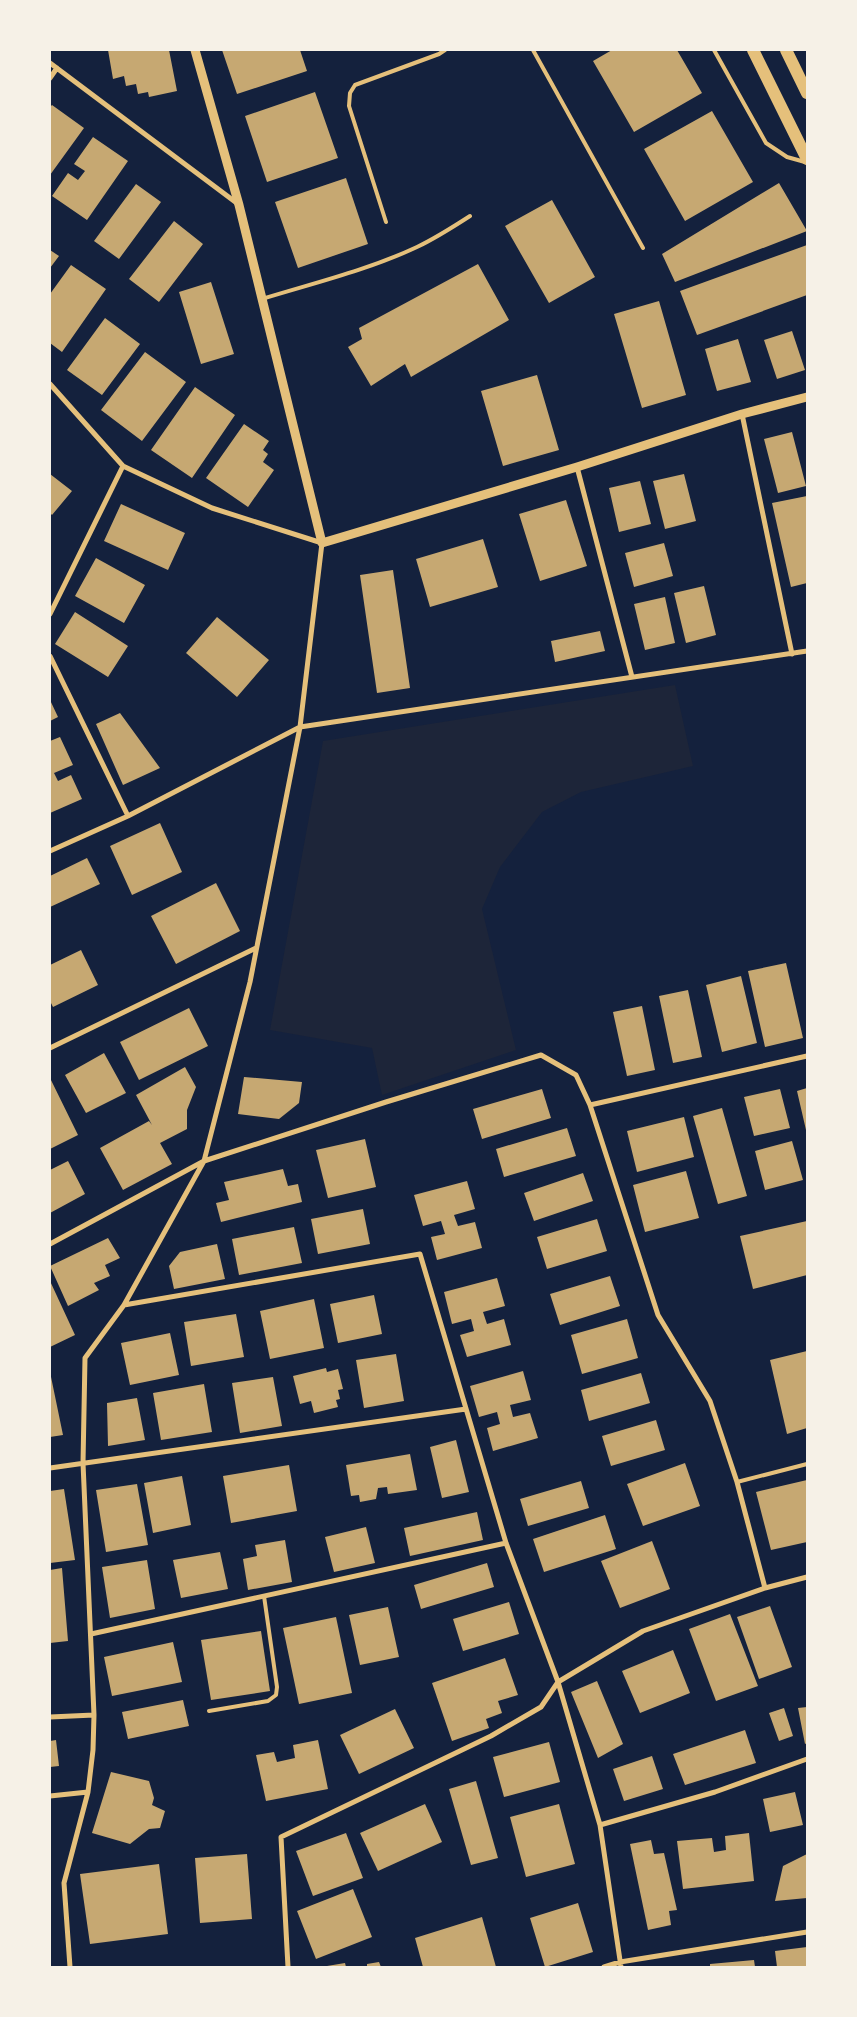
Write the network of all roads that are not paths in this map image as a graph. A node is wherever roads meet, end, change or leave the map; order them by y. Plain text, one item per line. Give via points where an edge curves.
1 (195, 50) edge
2 (445, 50) edge
3 (533, 50) edge
4 (714, 50) edge
5 (753, 50) edge
6 (786, 50) edge
7 (50, 64) edge
8 (57, 68) junction
9 (50, 78) edge
10 (807, 93) edge
11 (807, 158) edge
12 (807, 162) edge
13 (239, 205) junction
14 (470, 216) dead end
15 (386, 222) dead end
16 (643, 248) dead end
17 (262, 299) junction
18 (50, 384) edge
19 (807, 397) edge
20 (742, 414) junction
21 (123, 466) junction
22 (578, 466) junction
23 (322, 543) junction
24 (50, 614) edge
25 (807, 651) edge
26 (792, 654) junction
27 (50, 656) edge
28 (632, 678) junction
29 (300, 727) junction
30 (128, 816) junction
31 (50, 851) edge
32 (256, 948) junction
33 (50, 1048) edge
34 (807, 1056) edge
35 (590, 1105) junction
36 (204, 1161) junction
37 (50, 1244) edge
38 (124, 1306) junction
39 (466, 1409) junction
40 (83, 1463) junction
41 (807, 1464) edge
42 (50, 1468) edge
43 (737, 1482) junction
44 (506, 1542) junction
45 (807, 1577) edge
46 (766, 1588) junction
47 (264, 1596) junction
48 (91, 1634) junction
49 (558, 1682) junction
50 (208, 1711) dead end
51 (94, 1715) junction
52 (50, 1717) edge
53 (807, 1760) edge
54 (88, 1792) junction
55 (50, 1796) edge
56 (600, 1825) junction
57 (807, 1932) edge
58 (620, 1965) edge
59 (70, 1967) edge
60 (288, 1967) edge
61 (604, 1967) edge

1 - 13 street
2 - 15 lane via 354,85 350,93 349,106
3 - 16 lane
4 - 12 lane via 766,143 787,157
5 - 11 main road
6 - 10 main road
7 - 8 street
8 - 9 street
8 - 13 street
13 - 17 street
14 - 17 lane via 398,255
17 - 23 street
18 - 21 street
19 - 20 street
20 - 22 street
20 - 26 street
21 - 23 street via 212,508
21 - 24 street
22 - 23 street
22 - 28 street
23 - 29 street
25 - 26 street
26 - 28 street
27 - 30 street
28 - 29 street
29 - 30 street
29 - 32 street
30 - 31 street
32 - 33 street
32 - 36 street
34 - 35 street
35 - 36 street via 576,1075 541,1054
35 - 43 street via 658,1316 710,1401
36 - 37 street
36 - 38 street
38 - 39 street via 420,1254
38 - 40 street via 85,1358
39 - 40 street
39 - 44 street
40 - 42 street
40 - 48 street
41 - 43 lane
43 - 46 street
44 - 47 street
44 - 49 street
45 - 46 street
46 - 49 street via 643,1631
47 - 48 street
47 - 50 lane via 276,1695 268,1701
48 - 51 street
49 - 56 street
49 - 60 street via 541,1707 490,1736 281,1836
51 - 52 street
51 - 54 street
53 - 56 street via 715,1792
54 - 55 street
54 - 59 street via 64,1883
56 - 58 street
57 - 58 street
58 - 61 street

